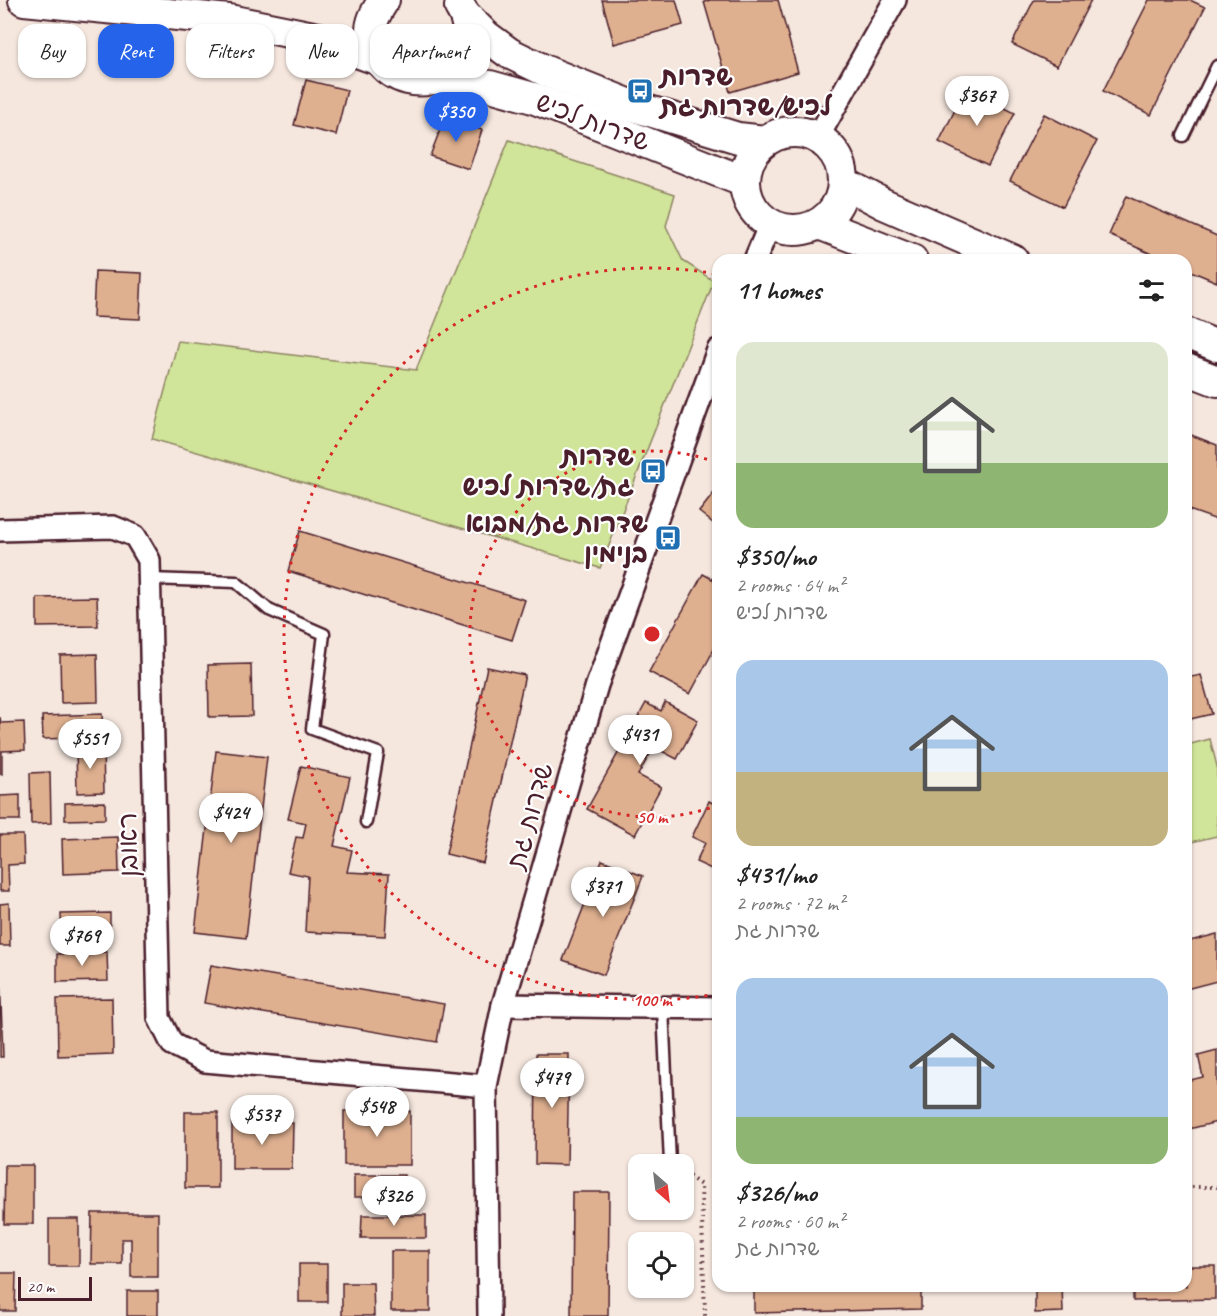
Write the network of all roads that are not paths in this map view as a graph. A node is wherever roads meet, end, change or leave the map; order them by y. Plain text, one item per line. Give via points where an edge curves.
1 (24, 0) edge
2 (384, 0) edge
3 (895, 0) edge
4 (459, 7) edge
5 (372, 24) edge
6 (370, 57) edge
7 (1217, 66) edge
8 (402, 78) edge
9 (435, 79) junction
10 (1183, 136) dead end
11 (818, 137) junction
12 (765, 141) junction
13 (745, 182) junction
14 (844, 183) junction
15 (770, 224) junction
16 (819, 224) junction
17 (758, 254) edge
18 (896, 254) edge
19 (999, 254) edge
20 (1192, 336) edge
21 (1217, 346) edge
22 (712, 367) edge
23 (1192, 371) edge
24 (1217, 381) edge
25 (0, 530) edge
26 (150, 579) junction
27 (366, 822) dead end
28 (503, 1005) junction
29 (663, 1008) junction
30 (712, 1008) edge
31 (486, 1086) junction
32 (670, 1154) edge
33 (489, 1316) edge

1 - 6 main road via 229,20 318,38
2 - 5 main road
3 - 11 street
4 - 9 main road via 468,30 466,45 460,60
4 - 12 main road, שדרות לכיש via 508,53 548,72 633,106 738,138
7 - 10 lane
8 - 9 main road, שדרות לכיש
9 - 13 main road, שדרות לכיש via 490,86 533,98
11 - 12 main road via 791,132
11 - 14 main road via 837,156
12 - 13 main road via 747,167
13 - 15 main road via 748,199
14 - 16 main road via 832,213
14 - 19 main road
15 - 16 main road via 786,230 803,230
15 - 17 street
16 - 18 main road
20 - 21 main road
22 - 28 street, שדרות גת via 597,685
23 - 24 main road
25 - 26 street, ראובן via 113,528 135,536 149,560
26 - 27 lane via 236,582 269,610 324,634 312,729 378,753
26 - 31 street, ראובן via 159,1018 172,1044 205,1061
28 - 29 street
28 - 31 street, שדרות גת
29 - 30 street
29 - 32 lane
31 - 33 street, שדרות גת

